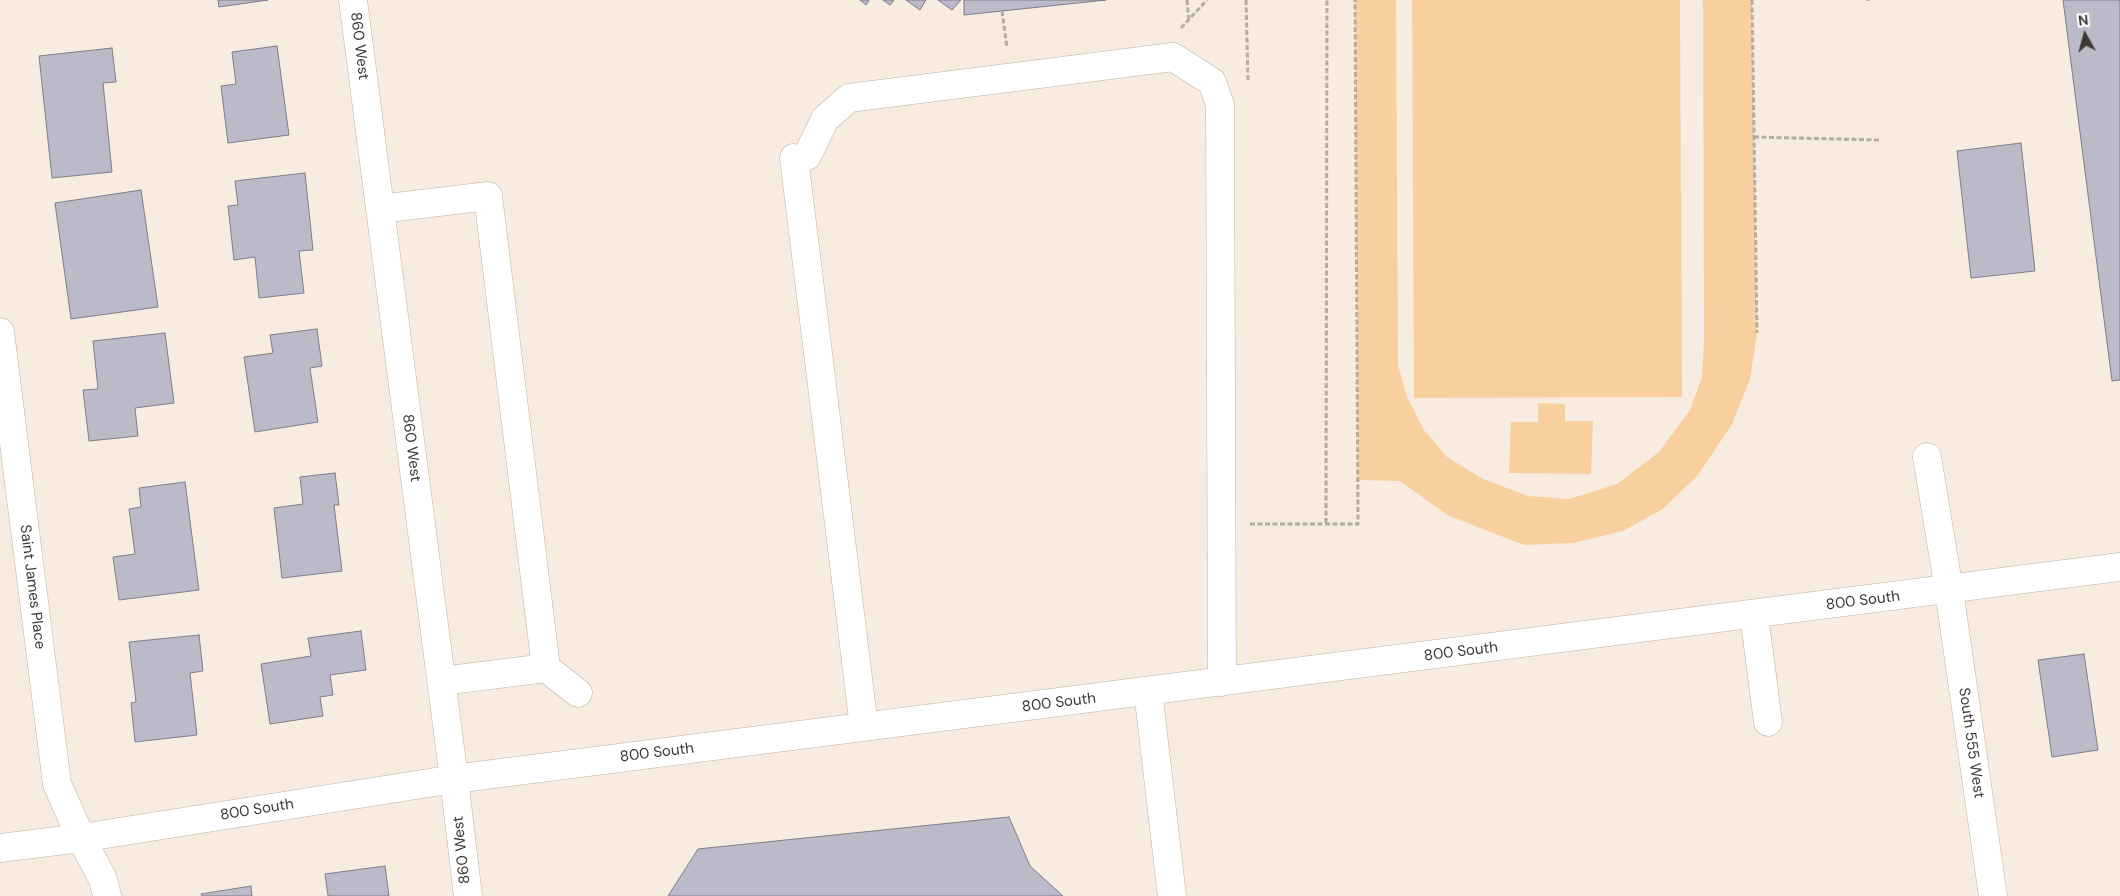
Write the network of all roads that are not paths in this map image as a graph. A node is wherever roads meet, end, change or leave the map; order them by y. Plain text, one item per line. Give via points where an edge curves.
1 (353, 0) edge
2 (380, 209) junction
3 (0, 332) edge
4 (1927, 456) dead end
5 (2120, 567) edge
6 (1949, 590) junction
7 (1754, 615) junction
8 (546, 668) junction
9 (442, 681) junction
10 (1222, 682) junction
11 (1148, 691) junction
12 (578, 693) dead end
13 (1768, 722) dead end
14 (864, 727) junction
15 (454, 779) junction
16 (81, 838) junction
17 (0, 848) edge
18 (106, 896) edge
19 (468, 896) edge
20 (1172, 896) edge
21 (1993, 896) edge

1 - 2 street, 860 West
2 - 8 street via 488,196
2 - 9 street, 860 West
3 - 16 street, Saint James Place via 57,784
4 - 6 street, South 555 West
5 - 6 street, 800 South
6 - 7 street, 800 South
6 - 21 street, South 555 West
7 - 10 street, 800 South
7 - 13 street
8 - 9 street
8 - 12 street
9 - 15 street, 860 West
10 - 11 street, 800 South
10 - 14 street via 1220,105 1212,82 1173,57 849,98 825,119 801,157
11 - 14 street, 800 South
11 - 20 street
14 - 15 street, 800 South
15 - 16 street, 800 South
15 - 19 street, 860 West
16 - 17 street, 800 South
16 - 18 street, Saint James Place via 103,879

